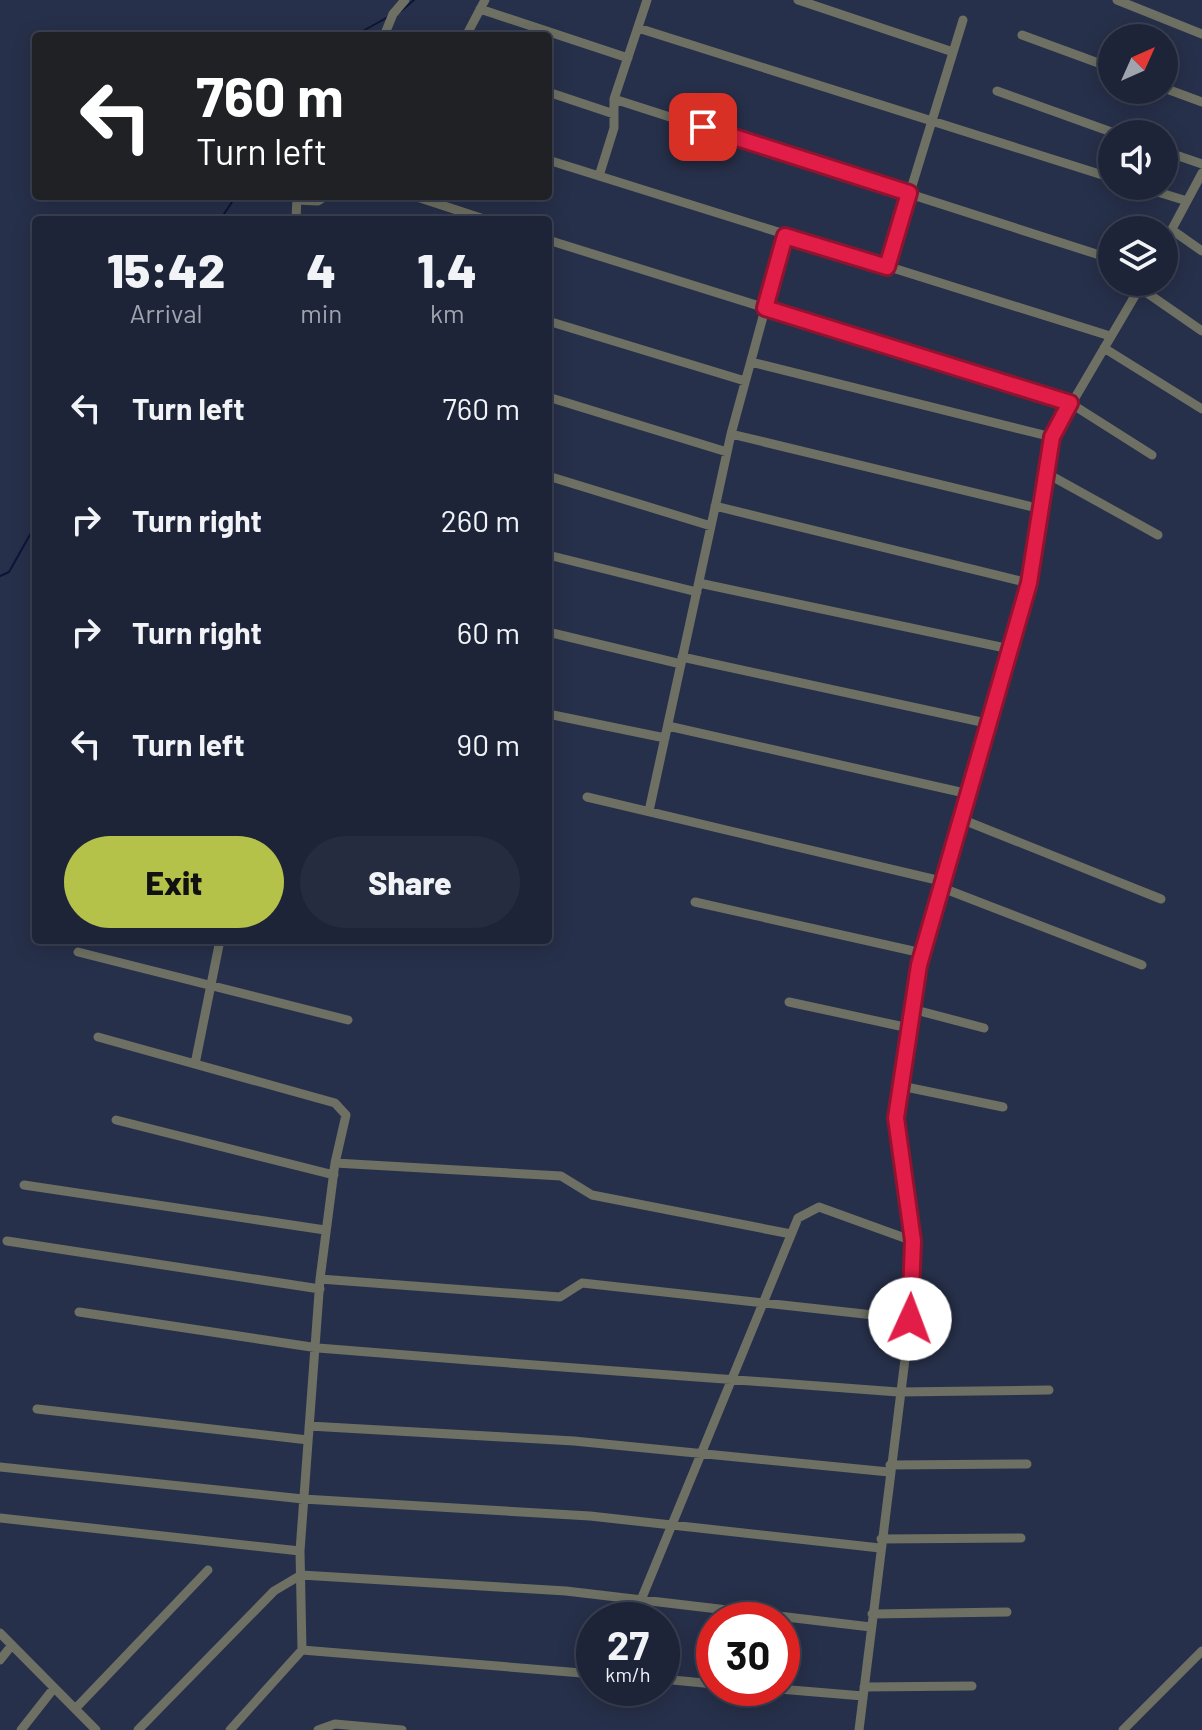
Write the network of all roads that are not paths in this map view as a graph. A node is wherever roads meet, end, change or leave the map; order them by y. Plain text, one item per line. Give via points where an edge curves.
1 (405, 0) edge
2 (646, 0) edge
3 (798, 0) edge
4 (1117, 0) edge
5 (482, 4) edge
6 (963, 20) dead end
7 (638, 28) junction
8 (386, 32) edge
9 (468, 32) edge
10 (1202, 34) edge
11 (1022, 35) dead end
12 (953, 52) junction
13 (628, 58) junction
14 (1098, 63) edge
15 (997, 91) dead end
16 (552, 93) edge
17 (1178, 93) edge
18 (614, 99) junction
19 (1202, 102) edge
20 (614, 114) junction
21 (932, 120) junction
22 (1098, 127) edge
23 (1178, 156) edge
24 (552, 161) edge
25 (1202, 164) edge
26 (1098, 173) edge
27 (1202, 173) edge
28 (599, 176) junction
29 (909, 193) junction
30 (1178, 198) edge
31 (426, 200) edge
32 (1187, 201) junction
33 (475, 216) edge
34 (1178, 218) edge
35 (1178, 234) edge
36 (785, 236) junction
37 (552, 241) edge
38 (1202, 251) edge
39 (1098, 254) edge
40 (887, 267) junction
41 (1135, 296) edge
42 (1156, 296) edge
43 (765, 308) junction
44 (552, 322) edge
45 (1202, 331) edge
46 (1110, 336) junction
47 (1104, 348) junction
48 (751, 362) junction
49 (745, 381) junction
50 (552, 398) edge
51 (1070, 403) junction
52 (1202, 409) edge
53 (731, 434) junction
54 (1052, 437) junction
55 (727, 452) junction
56 (1152, 455) dead end
57 (1046, 473) junction
58 (552, 477) edge
59 (715, 506) junction
60 (1041, 509) junction
61 (711, 526) junction
62 (1158, 535) dead end
63 (552, 556) edge
64 (1029, 583) junction
65 (698, 588) junction
66 (552, 633) edge
67 (1010, 649) junction
68 (682, 660) junction
69 (552, 715) edge
70 (986, 723) junction
71 (668, 726) junction
72 (665, 738) junction
73 (969, 794) junction
74 (587, 797) dead end
75 (649, 811) junction
76 (961, 819) junction
77 (940, 884) junction
78 (1161, 899) dead end
79 (695, 902) dead end
80 (219, 944) edge
81 (78, 952) dead end
82 (922, 953) junction
83 (1142, 965) dead end
84 (212, 986) junction
85 (789, 1002) dead end
86 (912, 1009) junction
87 (348, 1020) dead end
88 (909, 1028) junction
89 (984, 1028) dead end
90 (98, 1037) dead end
91 (195, 1064) junction
92 (901, 1086) junction
93 (1003, 1107) dead end
94 (116, 1120) dead end
95 (335, 1163) junction
96 (334, 1175) junction
97 (24, 1185) dead end
98 (325, 1230) junction
99 (791, 1234) junction
100 (7, 1241) dead end
101 (913, 1241) junction
102 (320, 1284) junction
103 (764, 1302) junction
104 (79, 1312) dead end
105 (910, 1319) junction
106 (318, 1348) junction
107 (732, 1377) junction
108 (1049, 1390) dead end
109 (898, 1392) junction
110 (37, 1409) dead end
111 (309, 1426) junction
112 (308, 1440) junction
113 (700, 1454) junction
114 (1027, 1464) dead end
115 (0, 1467) edge
116 (889, 1469) junction
117 (303, 1499) junction
118 (0, 1518) edge
119 (669, 1526) junction
120 (1021, 1538) dead end
121 (880, 1544) junction
122 (300, 1551) junction
123 (208, 1570) dead end
124 (301, 1575) junction
125 (641, 1600) junction
126 (1007, 1612) dead end
127 (872, 1614) junction
128 (871, 1627) junction
129 (0, 1633) edge
130 (12, 1645) junction
131 (302, 1650) junction
132 (1202, 1651) edge
133 (0, 1660) edge
134 (576, 1673) edge
135 (972, 1686) dead end
136 (54, 1688) junction
137 (800, 1689) edge
138 (864, 1691) junction
139 (75, 1709) junction
140 (21, 1730) edge
141 (96, 1730) edge
142 (138, 1730) edge
143 (230, 1730) edge
144 (318, 1730) edge
145 (402, 1730) edge
146 (859, 1730) edge
147 (1123, 1730) edge

1 - 8 street
2 - 7 street
3 - 12 street
4 - 10 street
5 - 9 street
5 - 13 street
6 - 12 street
7 - 13 street
7 - 21 street
11 - 14 street
12 - 21 street
13 - 18 street
15 - 22 street
16 - 20 street
17 - 19 street
18 - 20 street
18 - 29 street
20 - 28 street
21 - 26 street
21 - 29 street
23 - 25 street
24 - 28 street
27 - 32 street
28 - 36 street
29 - 39 street
29 - 40 street
30 - 32 street
31 - 33 street
32 - 34 street
35 - 38 street
36 - 40 street
36 - 43 street
37 - 43 street
40 - 46 street
41 - 46 street
42 - 45 street
43 - 48 street
43 - 51 street
44 - 49 street
46 - 47 street
47 - 51 street
47 - 52 street
48 - 49 street
48 - 54 street
49 - 53 street
50 - 55 street
51 - 54 street
51 - 56 street
53 - 55 street
53 - 60 street
54 - 57 street
55 - 59 street
57 - 60 street
57 - 62 street
58 - 61 street
59 - 61 street
59 - 64 street
60 - 64 street
61 - 65 street
63 - 65 street
64 - 67 street
65 - 67 street
65 - 68 street
66 - 68 street
67 - 70 street
68 - 70 street
68 - 71 street
69 - 72 street
70 - 73 street
71 - 72 street
71 - 73 street
72 - 75 street
73 - 76 street
74 - 75 street
75 - 77 street
76 - 77 street
76 - 78 street
77 - 82 street
77 - 83 street
79 - 82 street
80 - 84 street
81 - 84 street
82 - 86 street
84 - 87 street
84 - 91 street
85 - 88 street
86 - 88 street
86 - 89 street
88 - 92 street
90 - 91 street
91 - 95 street via 342,1108 346,1115
92 - 93 street
92 - 101 street via 896,1118
94 - 96 street
95 - 96 street
95 - 99 street via 561,1176 592,1195
96 - 98 street
97 - 98 street
98 - 102 street
99 - 101 street via 798,1218 819,1207
99 - 103 street
100 - 102 street
101 - 105 street
102 - 103 street via 560,1297 582,1283
102 - 106 street
103 - 105 street
103 - 107 street
104 - 106 street
105 - 109 street
106 - 107 street
106 - 111 street
107 - 109 street
107 - 113 street
108 - 109 street
109 - 116 street
110 - 112 street
111 - 112 street
111 - 113 street
112 - 117 street
113 - 116 street
113 - 119 street
114 - 116 street
115 - 117 street
116 - 121 street
117 - 119 street via 590,1516
117 - 122 street
118 - 122 street
119 - 121 street
119 - 125 street
120 - 121 street
121 - 127 street
122 - 124 street
123 - 139 street
124 - 125 street
124 - 131 street
124 - 142 street via 274,1591
125 - 128 street
126 - 127 street
127 - 128 street
128 - 138 street
129 - 130 street
130 - 133 street
130 - 136 street
131 - 134 street
131 - 143 street
132 - 147 street
135 - 138 street
136 - 139 street
136 - 140 street
137 - 138 street
138 - 146 street
139 - 141 street
144 - 145 street via 335,1724

